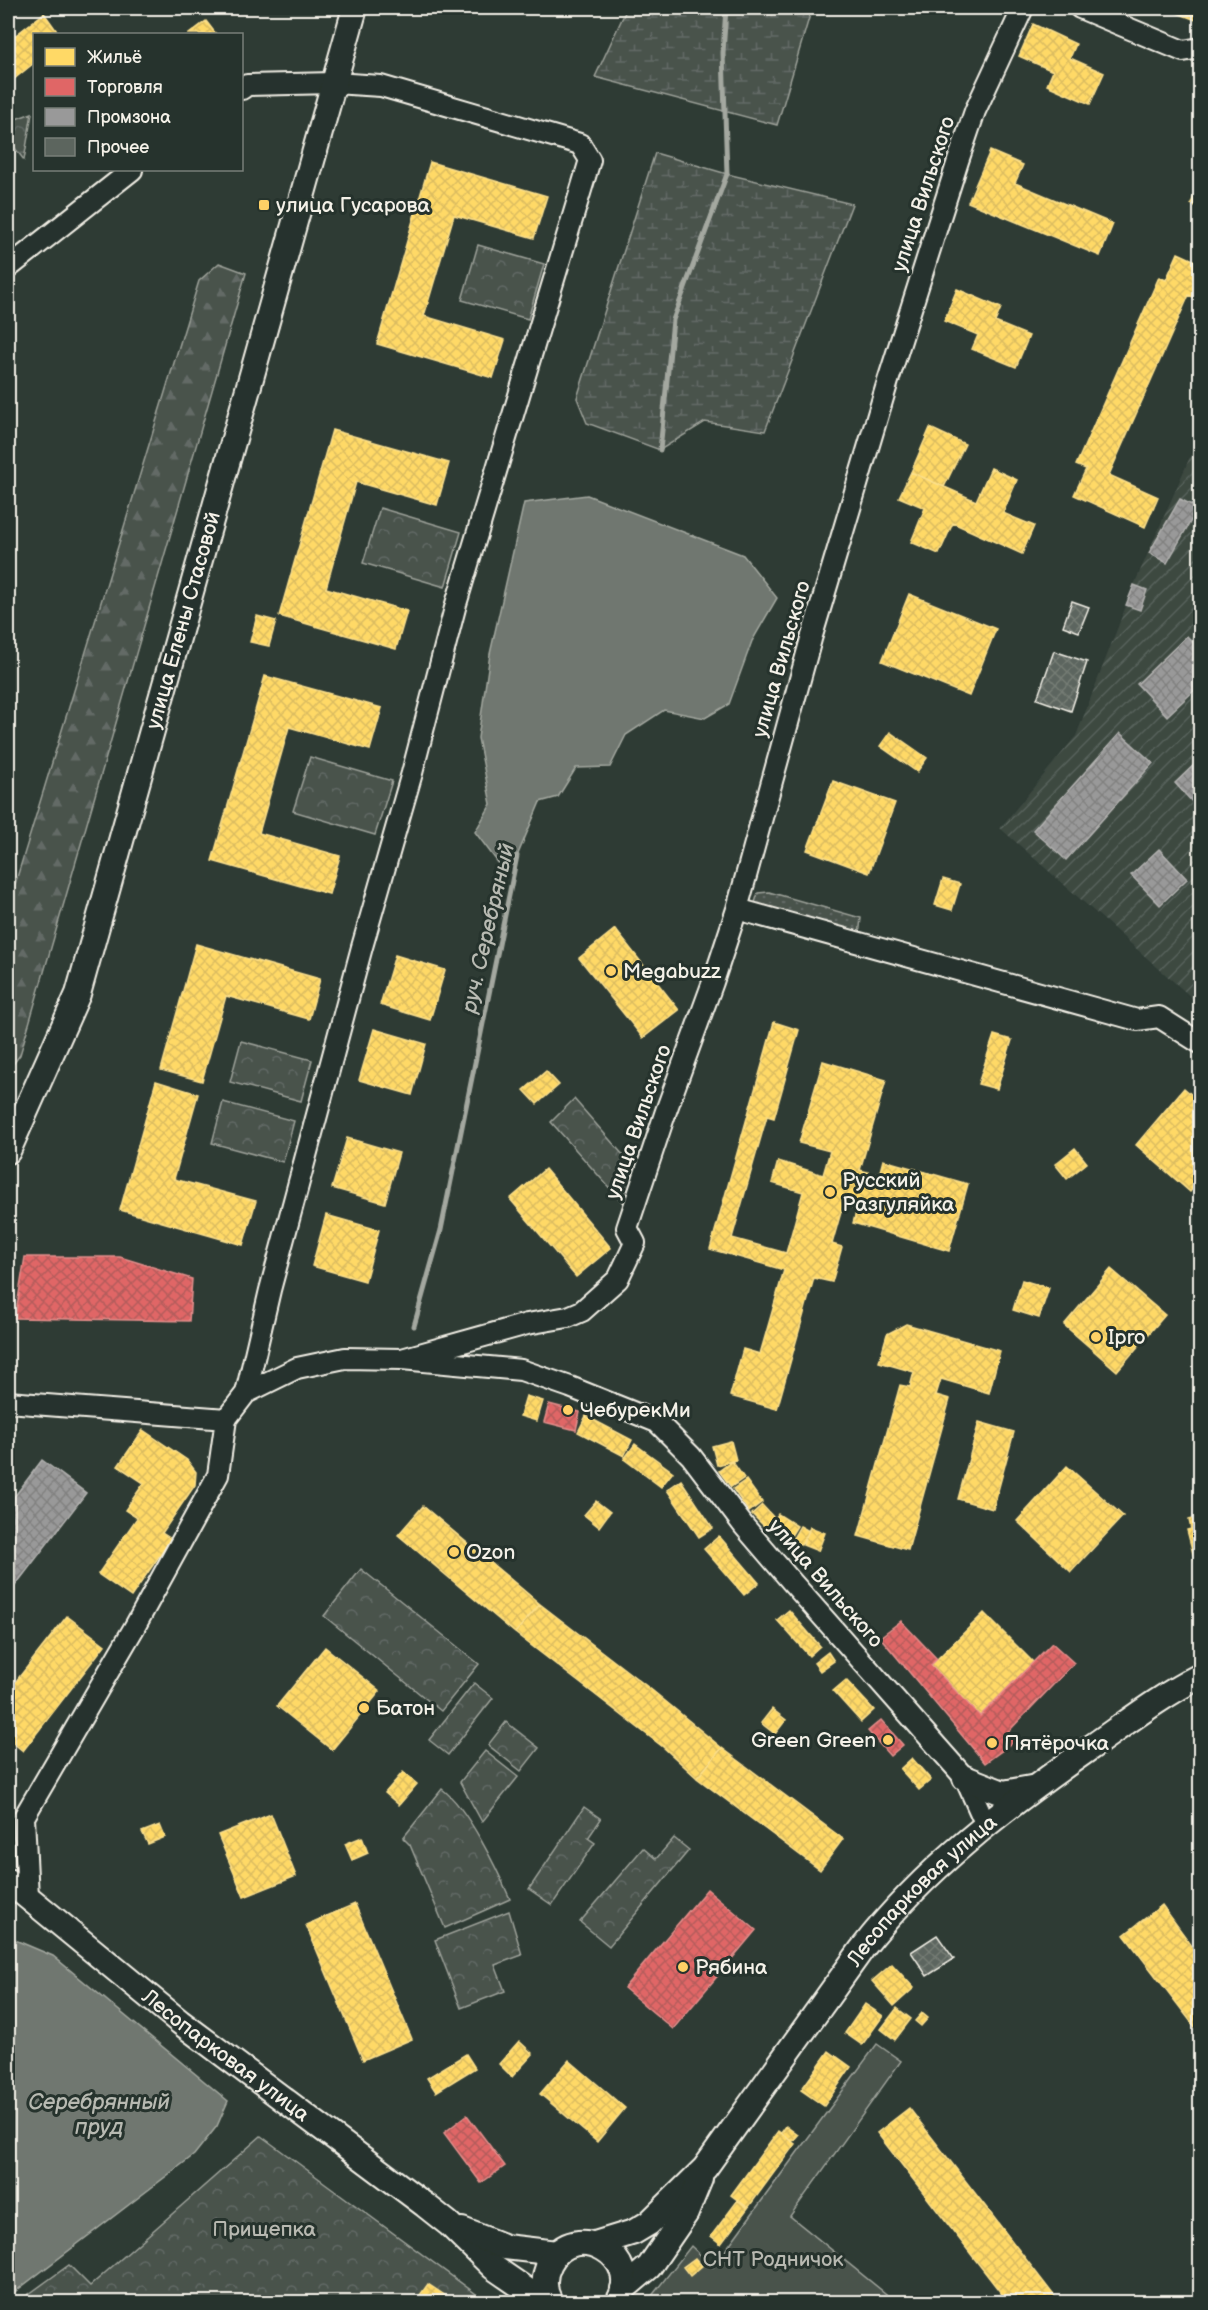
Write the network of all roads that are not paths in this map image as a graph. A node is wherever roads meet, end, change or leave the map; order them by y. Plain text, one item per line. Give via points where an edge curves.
1 (356, 8) edge
2 (1023, 8) edge
3 (1080, 8) edge
4 (1200, 48) edge
5 (334, 83) junction
6 (243, 88) edge
7 (131, 171) edge
8 (8, 268) edge
9 (737, 909) junction
10 (1200, 1043) edge
11 (8, 1151) edge
12 (402, 1359) junction
13 (246, 1393) junction
14 (8, 1402) edge
15 (226, 1419) junction
16 (1200, 1676) edge
17 (965, 1778) junction
18 (1033, 1788) junction
19 (986, 1825) junction
20 (8, 1881) edge
21 (28, 1897) junction
22 (705, 2168) junction
23 (449, 2224) junction
24 (595, 2244) junction
25 (557, 2253) junction
26 (621, 2296) edge
27 (544, 2302) edge
28 (550, 2302) edge

1 - 5 main road
2 - 9 street, улица Вильского via 975,111 888,381 811,639
3 - 4 street via 1183,51
5 - 6 street
5 - 11 main road, улица Елены Стасовой via 78,994
5 - 13 street via 381,86 580,144 590,160 459,592
7 - 8 street
9 - 10 street via 1137,1020 1159,1017
9 - 12 street, улица Вильского via 627,1228 635,1243 618,1279 582,1311 568,1317 528,1324
12 - 13 street via 345,1358 297,1368
12 - 17 street, улица Вильского via 521,1370 657,1422 691,1456 744,1526
13 - 15 street
14 - 15 street
15 - 21 street via 218,1475 24,1817
16 - 18 main road, Лесопарковая улица
17 - 18 main road via 1003,1793
17 - 19 street, улица Вильского
18 - 19 main road, Лесопарковая улица
19 - 22 main road, Лесопарковая улица via 888,1915
20 - 21 main road, Лесопарковая улица
21 - 23 main road, Лесопарковая улица via 173,2017
22 - 24 main road via 649,2223
22 - 26 main road via 686,2213 649,2267
23 - 25 main road via 505,2247
23 - 27 main road via 492,2266
24 - 25 main road via 577,2243
24 - 26 main road via 605,2248 619,2264 623,2273
25 - 28 main road via 546,2270 545,2290

